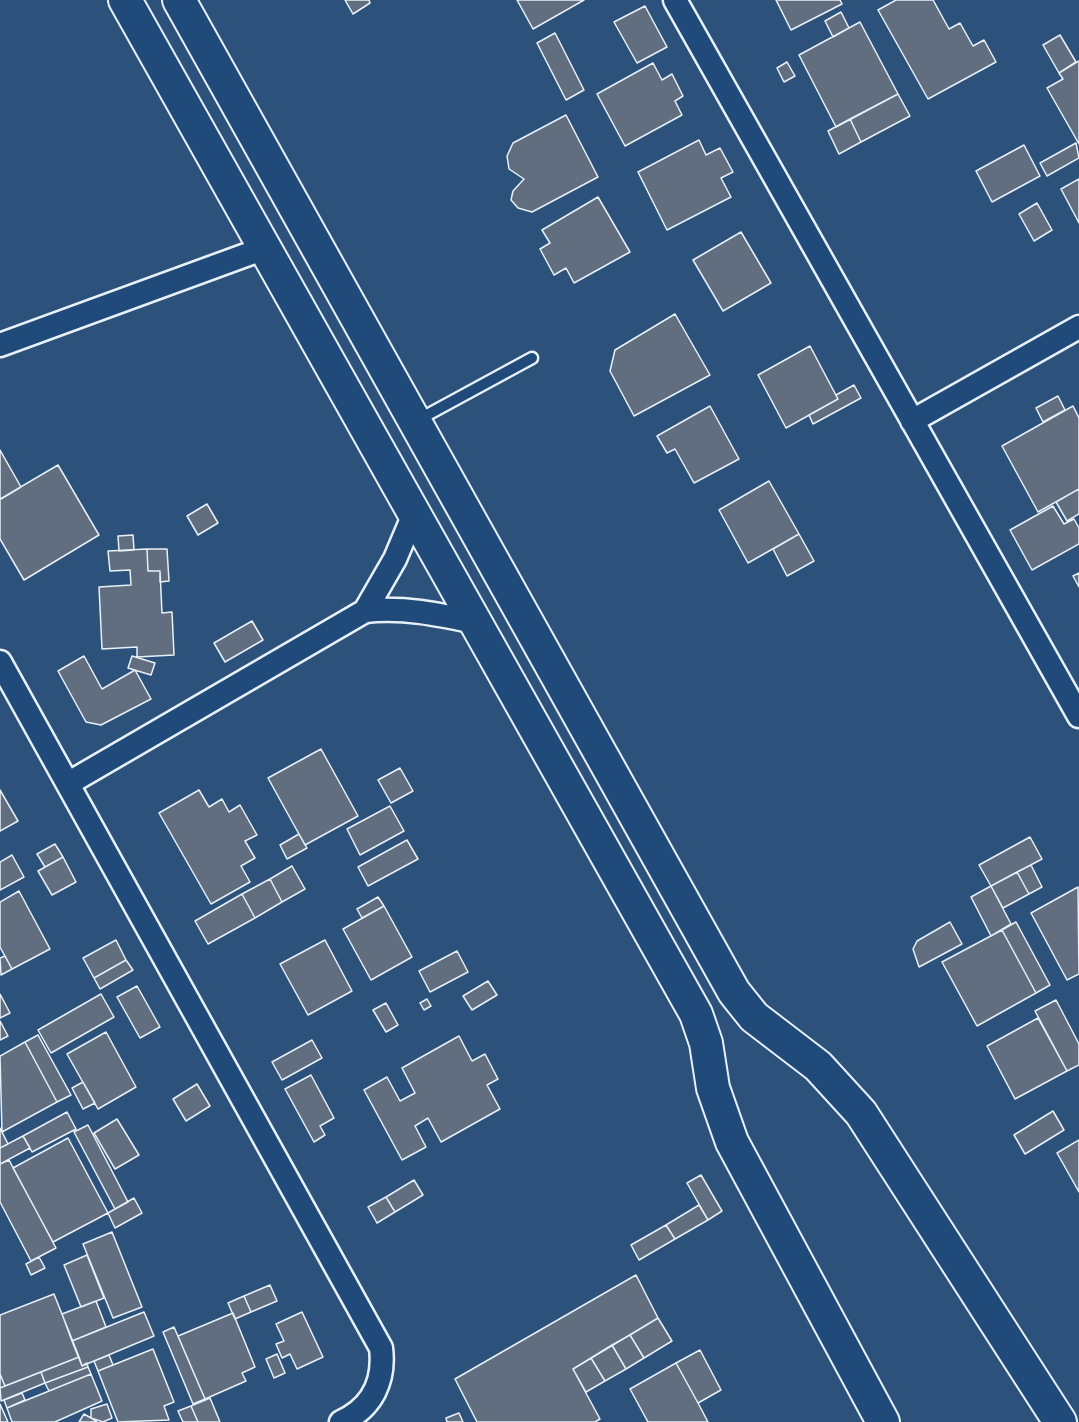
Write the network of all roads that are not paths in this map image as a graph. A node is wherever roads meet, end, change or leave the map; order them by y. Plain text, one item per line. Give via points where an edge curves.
1 (125, 0) edge
2 (179, 0) edge
3 (675, 0) edge
4 (265, 248) junction
5 (1079, 327) edge
6 (0, 345) edge
7 (532, 358) dead end
8 (912, 421) junction
9 (416, 422) junction
10 (414, 514) junction
11 (365, 611) junction
12 (475, 622) junction
13 (0, 662) edge
14 (1079, 716) edge
15 (69, 783) junction
16 (743, 1005) junction
17 (702, 1027) junction
18 (341, 1422) edge
19 (883, 1422) edge
20 (1060, 1422) edge

1 - 4 main road
2 - 9 main road
3 - 8 street
4 - 6 street
4 - 10 main road
5 - 8 street
7 - 9 lane
8 - 14 street
9 - 16 main road
10 - 11 street via 395,559
10 - 12 main road
11 - 12 street via 416,610
11 - 15 street
12 - 17 main road
13 - 15 street
15 - 18 street via 381,1347 383,1364 374,1395 363,1408
16 - 17 main road
16 - 20 main road via 818,1066 861,1113
17 - 19 main road via 712,1088 732,1142

